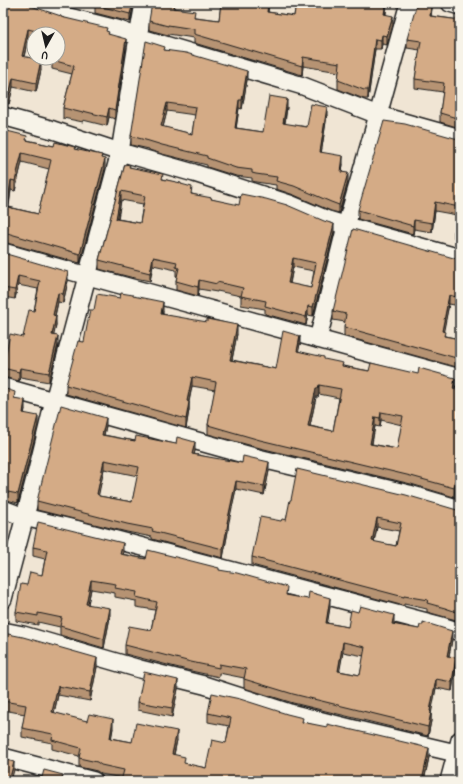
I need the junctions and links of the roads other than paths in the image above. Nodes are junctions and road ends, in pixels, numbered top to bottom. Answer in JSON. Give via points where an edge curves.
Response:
{"nodes":[{"id":1,"x":26,"y":3,"type":"edge"},
{"id":2,"x":144,"y":3,"type":"edge"},
{"id":3,"x":409,"y":3,"type":"edge"},
{"id":4,"x":450,"y":3,"type":"edge"},
{"id":5,"x":460,"y":6,"type":"edge"},
{"id":6,"x":138,"y":37,"type":"junction"},
{"id":7,"x":378,"y":115,"type":"junction"},
{"id":8,"x":3,"y":116,"type":"edge"},
{"id":9,"x":460,"y":138,"type":"edge"},
{"id":10,"x":120,"y":152,"type":"junction"},
{"id":11,"x":346,"y":226,"type":"junction"},
{"id":12,"x":3,"y":252,"type":"edge"},
{"id":13,"x":460,"y":258,"type":"edge"},
{"id":14,"x":88,"y":276,"type":"junction"},
{"id":15,"x":318,"y":339,"type":"junction"},
{"id":16,"x":460,"y":378,"type":"edge"},
{"id":17,"x":3,"y":387,"type":"edge"},
{"id":18,"x":54,"y":401,"type":"junction"},
{"id":19,"x":3,"y":509,"type":"edge"},
{"id":20,"x":460,"y":509,"type":"edge"},
{"id":21,"x":24,"y":517,"type":"junction"},
{"id":22,"x":3,"y":599,"type":"edge"},
{"id":23,"x":3,"y":631,"type":"edge"},
{"id":24,"x":460,"y":632,"type":"edge"},
{"id":25,"x":459,"y":749,"type":"edge"},
{"id":26,"x":3,"y":757,"type":"edge"},
{"id":27,"x":94,"y":781,"type":"edge"},
{"id":28,"x":449,"y":781,"type":"edge"}],
"edges":[{"from":1,"to":6,"type":"street"},
{"from":2,"to":6,"type":"street"},
{"from":3,"to":7,"type":"street"},
{"from":4,"to":5,"type":"street"},
{"from":6,"to":7,"type":"street","via":[[303,86]]},
{"from":6,"to":10,"type":"street"},
{"from":7,"to":9,"type":"street"},
{"from":7,"to":11,"type":"street"},
{"from":8,"to":10,"type":"street"},
{"from":10,"to":11,"type":"street","via":[[290,204]]},
{"from":10,"to":14,"type":"street"},
{"from":11,"to":13,"type":"street"},
{"from":11,"to":15,"type":"street"},
{"from":12,"to":14,"type":"street"},
{"from":14,"to":15,"type":"street"},
{"from":14,"to":18,"type":"street"},
{"from":15,"to":16,"type":"street"},
{"from":17,"to":18,"type":"street"},
{"from":18,"to":20,"type":"street","via":[[258,458]]},
{"from":18,"to":21,"type":"street"},
{"from":19,"to":21,"type":"street"},
{"from":21,"to":22,"type":"street"},
{"from":21,"to":24,"type":"street","via":[[370,606]]},
{"from":23,"to":25,"type":"street","via":[[204,685],[290,713],[362,731]]},
{"from":25,"to":28,"type":"street"},
{"from":26,"to":27,"type":"street"}]}
